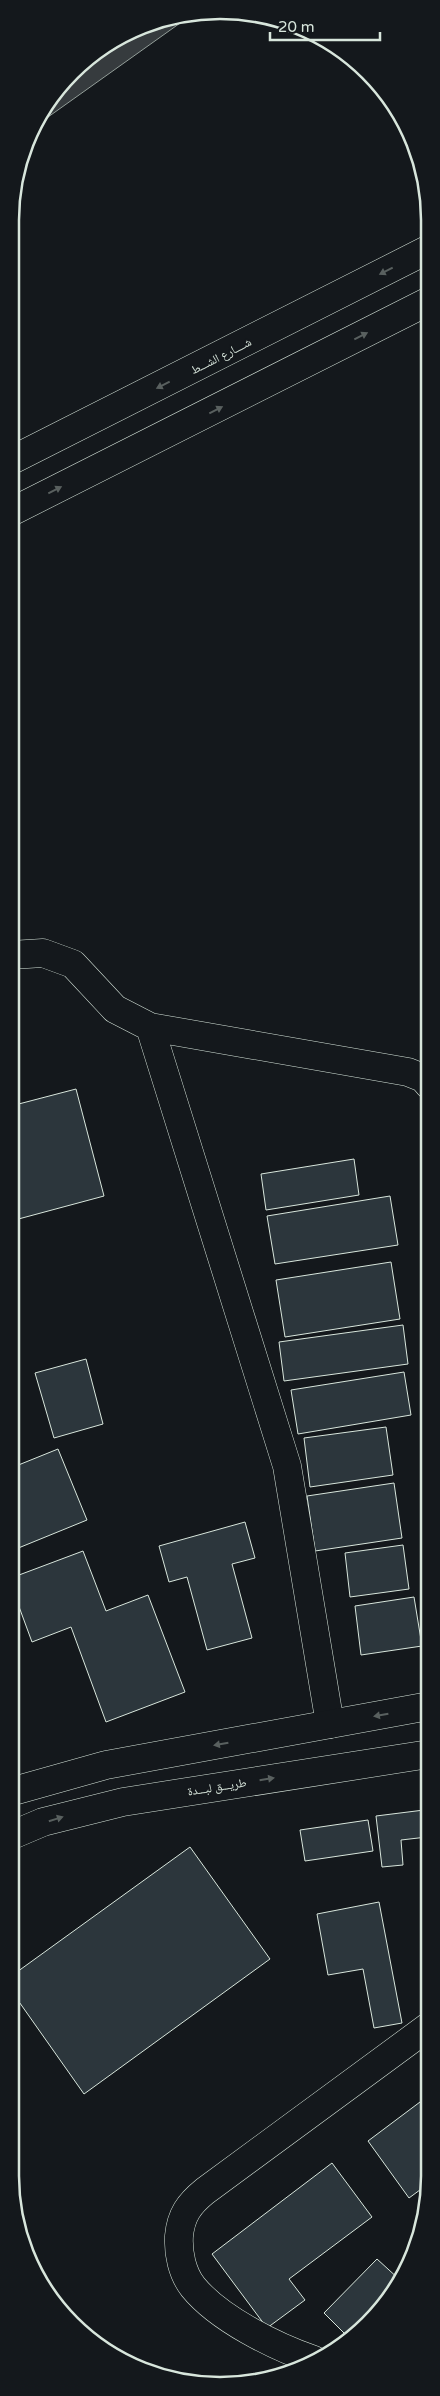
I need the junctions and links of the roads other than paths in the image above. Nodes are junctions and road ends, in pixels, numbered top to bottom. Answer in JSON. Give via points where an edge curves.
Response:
{"nodes":[{"id":1,"x":421,"y":254,"type":"edge"},
{"id":2,"x":421,"y":306,"type":"edge"},
{"id":3,"x":19,"y":456,"type":"edge"},
{"id":4,"x":19,"y":508,"type":"edge"},
{"id":5,"x":19,"y":954,"type":"edge"},
{"id":6,"x":150,"y":1027,"type":"junction"},
{"id":7,"x":421,"y":1077,"type":"edge"},
{"id":8,"x":421,"y":1707,"type":"edge"},
{"id":9,"x":330,"y":1724,"type":"junction"},
{"id":10,"x":421,"y":1755,"type":"edge"},
{"id":11,"x":19,"y":1789,"type":"edge"},
{"id":12,"x":19,"y":1832,"type":"edge"},
{"id":13,"x":421,"y":2032,"type":"edge"},
{"id":14,"x":306,"y":2357,"type":"edge"}],
"edges":[{"from":1,"to":3,"type":"street","name":"شــــارع الشـــط","one_way":true},
{"from":4,"to":2,"type":"street","one_way":true},
{"from":5,"to":6,"type":"street","via":[[43,952],[73,964],[115,1009]]},
{"from":6,"to":7,"type":"street","via":[[408,1072]]},
{"from":6,"to":9,"type":"street","via":[[287,1466]]},
{"from":8,"to":9,"type":"street","one_way":true},
{"from":9,"to":11,"type":"street","one_way":true,"via":[[106,1765]]},
{"from":12,"to":10,"type":"street","name":"طريـــق لبـــدة","one_way":true,"via":[[43,1822],[123,1802]]},
{"from":13,"to":14,"type":"street","via":[[195,2198],[185,2210],[180,2224],[180,2256],[192,2286],[260,2337]]}]}
